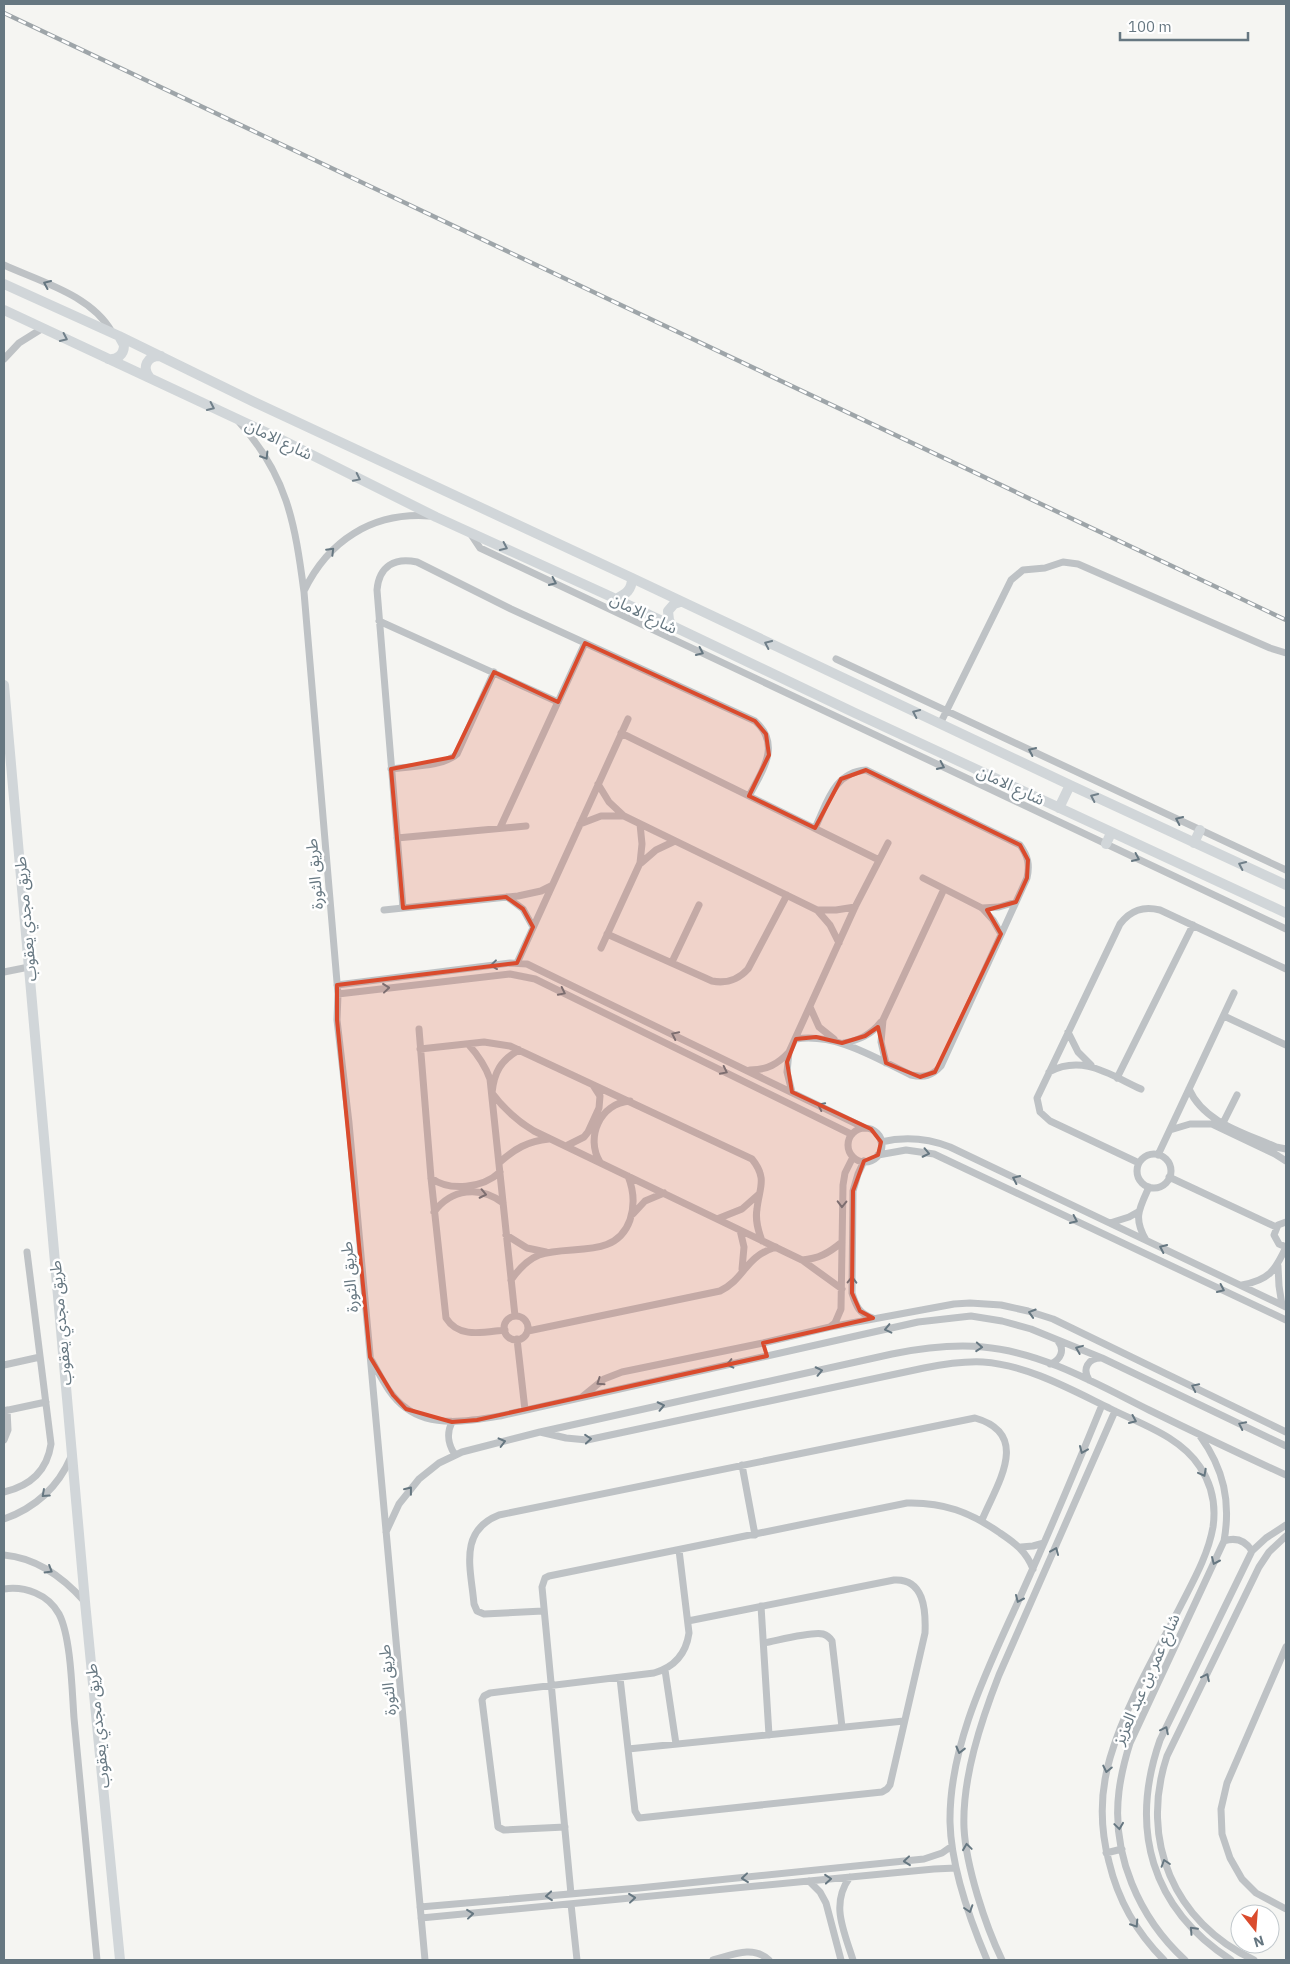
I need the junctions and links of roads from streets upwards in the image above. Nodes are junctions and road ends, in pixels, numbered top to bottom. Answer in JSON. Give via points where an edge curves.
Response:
{"nodes":[{"id":1,"x":4,"y":265,"type":"edge"},
{"id":2,"x":4,"y":284,"type":"edge"},
{"id":3,"x":4,"y":310,"type":"edge"},
{"id":4,"x":43,"y":328,"type":"junction"},
{"id":5,"x":116,"y":334,"type":"junction"},
{"id":6,"x":161,"y":356,"type":"junction"},
{"id":7,"x":4,"y":359,"type":"edge"},
{"id":8,"x":108,"y":359,"type":"junction"},
{"id":9,"x":150,"y":378,"type":"junction"},
{"id":10,"x":235,"y":418,"type":"junction"},
{"id":11,"x":436,"y":517,"type":"junction"},
{"id":12,"x":468,"y":530,"type":"junction"},
{"id":13,"x":632,"y":578,"type":"junction"},
{"id":14,"x":304,"y":592,"type":"junction"},
{"id":15,"x":616,"y":599,"type":"junction"},
{"id":16,"x":680,"y":602,"type":"junction"},
{"id":17,"x":379,"y":621,"type":"junction"},
{"id":18,"x":672,"y":626,"type":"junction"},
{"id":19,"x":585,"y":643,"type":"junction"},
{"id":20,"x":1286,"y":653,"type":"edge"},
{"id":21,"x":836,"y":659,"type":"dead end"},
{"id":22,"x":494,"y":672,"type":"junction"},
{"id":23,"x":4,"y":685,"type":"edge"},
{"id":24,"x":4,"y":701,"type":"edge"},
{"id":25,"x":558,"y":702,"type":"junction"},
{"id":26,"x":947,"y":711,"type":"junction"},
{"id":27,"x":855,"y":713,"type":"junction"},
{"id":28,"x":628,"y":719,"type":"dead end"},
{"id":29,"x":849,"y":722,"type":"junction"},
{"id":30,"x":940,"y":724,"type":"junction"},
{"id":31,"x":622,"y":732,"type":"junction"},
{"id":32,"x":391,"y":769,"type":"junction"},
{"id":33,"x":598,"y":784,"type":"junction"},
{"id":34,"x":1070,"y":785,"type":"junction"},
{"id":35,"x":749,"y":796,"type":"junction"},
{"id":36,"x":1059,"y":808,"type":"junction"},
{"id":37,"x":624,"y":816,"type":"junction"},
{"id":38,"x":580,"y":824,"type":"junction"},
{"id":39,"x":640,"y":824,"type":"junction"},
{"id":40,"x":526,"y":826,"type":"dead end"},
{"id":41,"x":500,"y":828,"type":"junction"},
{"id":42,"x":815,"y":828,"type":"junction"},
{"id":43,"x":1200,"y":830,"type":"junction"},
{"id":44,"x":1111,"y":833,"type":"junction"},
{"id":45,"x":397,"y":838,"type":"junction"},
{"id":46,"x":675,"y":841,"type":"junction"},
{"id":47,"x":888,"y":843,"type":"dead end"},
{"id":48,"x":1194,"y":843,"type":"junction"},
{"id":49,"x":1106,"y":844,"type":"junction"},
{"id":50,"x":879,"y":860,"type":"junction"},
{"id":51,"x":640,"y":863,"type":"junction"},
{"id":52,"x":1286,"y":870,"type":"edge"},
{"id":53,"x":923,"y":878,"type":"dead end"},
{"id":54,"x":1286,"y":885,"type":"edge"},
{"id":55,"x":552,"y":886,"type":"junction"},
{"id":56,"x":944,"y":889,"type":"junction"},
{"id":57,"x":787,"y":895,"type":"junction"},
{"id":58,"x":506,"y":897,"type":"junction"},
{"id":59,"x":1016,"y":902,"type":"junction"},
{"id":60,"x":699,"y":905,"type":"dead end"},
{"id":61,"x":855,"y":907,"type":"junction"},
{"id":62,"x":403,"y":908,"type":"junction"},
{"id":63,"x":982,"y":908,"type":"junction"},
{"id":64,"x":384,"y":910,"type":"dead end"},
{"id":65,"x":817,"y":910,"type":"junction"},
{"id":66,"x":1286,"y":914,"type":"edge"},
{"id":67,"x":1193,"y":925,"type":"junction"},
{"id":68,"x":533,"y":927,"type":"junction"},
{"id":69,"x":1286,"y":930,"type":"edge"},
{"id":70,"x":607,"y":934,"type":"junction"},
{"id":71,"x":1001,"y":934,"type":"junction"},
{"id":72,"x":839,"y":943,"type":"junction"},
{"id":73,"x":601,"y":948,"type":"dead end"},
{"id":74,"x":672,"y":962,"type":"junction"},
{"id":75,"x":517,"y":963,"type":"junction"},
{"id":76,"x":29,"y":967,"type":"junction"},
{"id":77,"x":1286,"y":969,"type":"edge"},
{"id":78,"x":4,"y":972,"type":"edge"},
{"id":79,"x":337,"y":985,"type":"junction"},
{"id":80,"x":1234,"y":993,"type":"dead end"},
{"id":81,"x":338,"y":994,"type":"junction"},
{"id":82,"x":810,"y":1007,"type":"junction"},
{"id":83,"x":1224,"y":1016,"type":"junction"},
{"id":84,"x":883,"y":1020,"type":"junction"},
{"id":85,"x":419,"y":1029,"type":"dead end"},
{"id":86,"x":1068,"y":1032,"type":"junction"},
{"id":87,"x":796,"y":1039,"type":"junction"},
{"id":88,"x":839,"y":1042,"type":"junction"},
{"id":89,"x":468,"y":1044,"type":"junction"},
{"id":90,"x":1286,"y":1045,"type":"edge"},
{"id":91,"x":420,"y":1049,"type":"junction"},
{"id":92,"x":519,"y":1050,"type":"junction"},
{"id":93,"x":789,"y":1052,"type":"junction"},
{"id":94,"x":886,"y":1063,"type":"junction"},
{"id":95,"x":1094,"y":1067,"type":"junction"},
{"id":96,"x":746,"y":1070,"type":"junction"},
{"id":97,"x":1049,"y":1072,"type":"junction"},
{"id":98,"x":1117,"y":1078,"type":"junction"},
{"id":99,"x":593,"y":1085,"type":"junction"},
{"id":100,"x":1141,"y":1089,"type":"dead end"},
{"id":101,"x":1189,"y":1089,"type":"junction"},
{"id":102,"x":792,"y":1092,"type":"junction"},
{"id":103,"x":492,"y":1093,"type":"junction"},
{"id":104,"x":1237,"y":1095,"type":"dead end"},
{"id":105,"x":630,"y":1101,"type":"junction"},
{"id":106,"x":1223,"y":1123,"type":"junction"},
{"id":107,"x":865,"y":1128,"type":"junction"},
{"id":108,"x":1170,"y":1130,"type":"junction"},
{"id":109,"x":851,"y":1134,"type":"junction"},
{"id":110,"x":552,"y":1139,"type":"junction"},
{"id":111,"x":881,"y":1142,"type":"junction"},
{"id":112,"x":566,"y":1146,"type":"junction"},
{"id":113,"x":1286,"y":1149,"type":"edge"},
{"id":114,"x":878,"y":1155,"type":"junction"},
{"id":115,"x":1158,"y":1155,"type":"junction"},
{"id":116,"x":853,"y":1157,"type":"junction"},
{"id":117,"x":864,"y":1161,"type":"junction"},
{"id":118,"x":1286,"y":1161,"type":"edge"},
{"id":119,"x":600,"y":1162,"type":"junction"},
{"id":120,"x":1139,"y":1163,"type":"junction"},
{"id":121,"x":499,"y":1164,"type":"junction"},
{"id":122,"x":500,"y":1172,"type":"junction"},
{"id":123,"x":628,"y":1176,"type":"junction"},
{"id":124,"x":1169,"y":1177,"type":"junction"},
{"id":125,"x":431,"y":1178,"type":"junction"},
{"id":126,"x":1149,"y":1187,"type":"junction"},
{"id":127,"x":761,"y":1192,"type":"junction"},
{"id":128,"x":664,"y":1193,"type":"junction"},
{"id":129,"x":503,"y":1203,"type":"junction"},
{"id":130,"x":434,"y":1212,"type":"junction"},
{"id":131,"x":1138,"y":1212,"type":"junction"},
{"id":132,"x":631,"y":1216,"type":"junction"},
{"id":133,"x":717,"y":1219,"type":"junction"},
{"id":134,"x":1286,"y":1222,"type":"edge"},
{"id":135,"x":1110,"y":1223,"type":"junction"},
{"id":136,"x":1276,"y":1227,"type":"junction"},
{"id":137,"x":740,"y":1230,"type":"junction"},
{"id":138,"x":506,"y":1235,"type":"junction"},
{"id":139,"x":762,"y":1240,"type":"junction"},
{"id":140,"x":1146,"y":1240,"type":"junction"},
{"id":141,"x":842,"y":1242,"type":"junction"},
{"id":142,"x":776,"y":1247,"type":"junction"},
{"id":143,"x":1286,"y":1247,"type":"edge"},
{"id":144,"x":27,"y":1252,"type":"dead end"},
{"id":145,"x":552,"y":1252,"type":"junction"},
{"id":146,"x":802,"y":1260,"type":"junction"},
{"id":147,"x":1278,"y":1266,"type":"junction"},
{"id":148,"x":741,"y":1274,"type":"junction"},
{"id":149,"x":511,"y":1280,"type":"junction"},
{"id":150,"x":1242,"y":1285,"type":"junction"},
{"id":151,"x":842,"y":1289,"type":"junction"},
{"id":152,"x":1284,"y":1306,"type":"edge"},
{"id":153,"x":916,"y":1310,"type":"junction"},
{"id":154,"x":514,"y":1316,"type":"junction"},
{"id":155,"x":873,"y":1318,"type":"junction"},
{"id":156,"x":1286,"y":1320,"type":"edge"},
{"id":157,"x":918,"y":1322,"type":"junction"},
{"id":158,"x":830,"y":1327,"type":"junction"},
{"id":159,"x":505,"y":1330,"type":"junction"},
{"id":160,"x":528,"y":1331,"type":"junction"},
{"id":161,"x":517,"y":1339,"type":"junction"},
{"id":162,"x":1057,"y":1340,"type":"junction"},
{"id":163,"x":763,"y":1343,"type":"junction"},
{"id":164,"x":767,"y":1356,"type":"junction"},
{"id":165,"x":40,"y":1357,"type":"junction"},
{"id":166,"x":370,"y":1357,"type":"junction"},
{"id":167,"x":1102,"y":1358,"type":"junction"},
{"id":168,"x":1050,"y":1364,"type":"junction"},
{"id":169,"x":4,"y":1365,"type":"edge"},
{"id":170,"x":1089,"y":1380,"type":"junction"},
{"id":171,"x":582,"y":1397,"type":"junction"},
{"id":172,"x":46,"y":1402,"type":"junction"},
{"id":173,"x":1102,"y":1405,"type":"junction"},
{"id":174,"x":525,"y":1410,"type":"junction"},
{"id":175,"x":5,"y":1411,"type":"edge"},
{"id":176,"x":1115,"y":1411,"type":"junction"},
{"id":177,"x":452,"y":1422,"type":"junction"},
{"id":178,"x":540,"y":1432,"type":"junction"},
{"id":179,"x":1286,"y":1432,"type":"edge"},
{"id":180,"x":1198,"y":1434,"type":"junction"},
{"id":181,"x":4,"y":1440,"type":"edge"},
{"id":182,"x":1286,"y":1446,"type":"edge"},
{"id":183,"x":72,"y":1455,"type":"junction"},
{"id":184,"x":455,"y":1455,"type":"junction"},
{"id":185,"x":742,"y":1465,"type":"junction"},
{"id":186,"x":1286,"y":1475,"type":"edge"},
{"id":187,"x":4,"y":1492,"type":"edge"},
{"id":188,"x":4,"y":1519,"type":"edge"},
{"id":189,"x":982,"y":1520,"type":"junction"},
{"id":190,"x":1286,"y":1525,"type":"edge"},
{"id":191,"x":386,"y":1532,"type":"junction"},
{"id":192,"x":755,"y":1535,"type":"junction"},
{"id":193,"x":1286,"y":1536,"type":"edge"},
{"id":194,"x":1224,"y":1541,"type":"junction"},
{"id":195,"x":1044,"y":1543,"type":"junction"},
{"id":196,"x":1021,"y":1547,"type":"junction"},
{"id":197,"x":679,"y":1550,"type":"junction"},
{"id":198,"x":1252,"y":1551,"type":"junction"},
{"id":199,"x":4,"y":1555,"type":"edge"},
{"id":200,"x":1033,"y":1569,"type":"junction"},
{"id":201,"x":1194,"y":1580,"type":"junction"},
{"id":202,"x":1204,"y":1584,"type":"junction"},
{"id":203,"x":1235,"y":1586,"type":"junction"},
{"id":204,"x":4,"y":1590,"type":"edge"},
{"id":205,"x":1248,"y":1592,"type":"junction"},
{"id":206,"x":85,"y":1602,"type":"junction"},
{"id":207,"x":761,"y":1606,"type":"junction"},
{"id":208,"x":543,"y":1611,"type":"junction"},
{"id":209,"x":688,"y":1620,"type":"junction"},
{"id":210,"x":1008,"y":1626,"type":"junction"},
{"id":211,"x":1020,"y":1631,"type":"junction"},
{"id":212,"x":764,"y":1643,"type":"junction"},
{"id":213,"x":1286,"y":1647,"type":"edge"},
{"id":214,"x":1153,"y":1658,"type":"junction"},
{"id":215,"x":1167,"y":1664,"type":"junction"},
{"id":216,"x":665,"y":1670,"type":"junction"},
{"id":217,"x":620,"y":1678,"type":"junction"},
{"id":218,"x":551,"y":1686,"type":"junction"},
{"id":219,"x":904,"y":1721,"type":"junction"},
{"id":220,"x":842,"y":1727,"type":"junction"},
{"id":221,"x":769,"y":1735,"type":"junction"},
{"id":222,"x":1116,"y":1738,"type":"junction"},
{"id":223,"x":1130,"y":1743,"type":"junction"},
{"id":224,"x":676,"y":1744,"type":"junction"},
{"id":225,"x":628,"y":1749,"type":"junction"},
{"id":226,"x":565,"y":1827,"type":"junction"},
{"id":227,"x":952,"y":1846,"type":"junction"},
{"id":228,"x":1122,"y":1849,"type":"junction"},
{"id":229,"x":1106,"y":1853,"type":"junction"},
{"id":230,"x":956,"y":1868,"type":"junction"},
{"id":231,"x":850,"y":1877,"type":"junction"},
{"id":232,"x":809,"y":1881,"type":"junction"},
{"id":233,"x":571,"y":1894,"type":"junction"},
{"id":234,"x":571,"y":1904,"type":"junction"},
{"id":235,"x":420,"y":1907,"type":"junction"},
{"id":236,"x":1286,"y":1909,"type":"edge"},
{"id":237,"x":421,"y":1918,"type":"junction"},
{"id":238,"x":97,"y":1960,"type":"edge"},
{"id":239,"x":120,"y":1960,"type":"edge"},
{"id":240,"x":425,"y":1960,"type":"edge"},
{"id":241,"x":577,"y":1960,"type":"edge"},
{"id":242,"x":713,"y":1960,"type":"edge"},
{"id":243,"x":769,"y":1960,"type":"edge"},
{"id":244,"x":842,"y":1960,"type":"edge"},
{"id":245,"x":853,"y":1960,"type":"edge"},
{"id":246,"x":987,"y":1960,"type":"edge"},
{"id":247,"x":1002,"y":1960,"type":"edge"},
{"id":248,"x":1164,"y":1960,"type":"edge"},
{"id":249,"x":1184,"y":1960,"type":"edge"},
{"id":250,"x":1231,"y":1960,"type":"edge"},
{"id":251,"x":1254,"y":1960,"type":"edge"}],
"edges":[{"from":5,"to":1,"type":"street","one_way":true,"via":[[104,318],[84,302]]},
{"from":2,"to":5,"type":"street","name":"شارع الامان"},
{"from":3,"to":4,"type":"street","name":"شارع الامان"},
{"from":4,"to":7,"type":"street"},
{"from":4,"to":8,"type":"street","name":"شارع الامان","one_way":true},
{"from":5,"to":6,"type":"street","name":"شارع الامان"},
{"from":5,"to":8,"type":"street","via":[[124,345],[123,352],[115,359]]},
{"from":6,"to":9,"type":"street","via":[[146,363],[146,373]]},
{"from":6,"to":13,"type":"street","name":"شارع الامان"},
{"from":8,"to":9,"type":"street","name":"شارع الامان"},
{"from":9,"to":10,"type":"street","name":"شارع الامان","one_way":true},
{"from":10,"to":11,"type":"street","name":"شارع الامان","one_way":true},
{"from":10,"to":14,"type":"street","name":"طريق الثورة","one_way":true,"via":[[270,464],[286,498],[296,534]]},
{"from":11,"to":12,"type":"street","name":"شارع الامان"},
{"from":14,"to":11,"type":"street","one_way":true,"via":[[328,554],[368,525],[393,518]]},
{"from":12,"to":15,"type":"street","name":"شارع الامان","one_way":true},
{"from":12,"to":29,"type":"street","one_way":true,"via":[[480,548]]},
{"from":13,"to":15,"type":"street","via":[[630,590]]},
{"from":13,"to":16,"type":"street","name":"شارع الامان"},
{"from":14,"to":79,"type":"street","name":"طريق الثورة"},
{"from":15,"to":18,"type":"street","name":"شارع الامان"},
{"from":16,"to":18,"type":"street","via":[[668,611]]},
{"from":30,"to":16,"type":"street","name":"شارع الامان","one_way":true},
{"from":17,"to":19,"type":"street","via":[[377,590],[380,575],[392,563],[408,560]]},
{"from":17,"to":22,"type":"street"},
{"from":17,"to":32,"type":"street"},
{"from":18,"to":27,"type":"street","name":"شارع الامان"},
{"from":19,"to":25,"type":"street"},
{"from":19,"to":35,"type":"street","via":[[747,717],[762,727],[769,755]]},
{"from":20,"to":26,"type":"street","via":[[1078,564],[1063,562],[1046,568],[1023,570],[1011,580]]},
{"from":21,"to":26,"type":"street"},
{"from":22,"to":25,"type":"street"},
{"from":22,"to":32,"type":"street","via":[[457,754],[444,762]]},
{"from":23,"to":24,"type":"street","name":"طريق مجدي يعقوب"},
{"from":24,"to":76,"type":"street","name":"طريق مجدي يعقوب"},
{"from":25,"to":41,"type":"street"},
{"from":26,"to":30,"type":"street"},
{"from":43,"to":26,"type":"street","one_way":true},
{"from":27,"to":29,"type":"street"},
{"from":27,"to":36,"type":"street","name":"شارع الامان"},
{"from":28,"to":31,"type":"street"},
{"from":29,"to":49,"type":"street","one_way":true},
{"from":30,"to":34,"type":"street","name":"شارع الامان"},
{"from":31,"to":33,"type":"street"},
{"from":31,"to":35,"type":"street"},
{"from":32,"to":45,"type":"street"},
{"from":33,"to":37,"type":"street","via":[[609,802]]},
{"from":33,"to":38,"type":"street"},
{"from":34,"to":36,"type":"street"},
{"from":48,"to":34,"type":"street","name":"شارع الامان","one_way":true},
{"from":35,"to":42,"type":"street"},
{"from":36,"to":44,"type":"street","name":"شارع الامان"},
{"from":37,"to":38,"type":"street","via":[[601,816]]},
{"from":37,"to":39,"type":"street"},
{"from":38,"to":55,"type":"street"},
{"from":39,"to":46,"type":"street"},
{"from":39,"to":51,"type":"street"},
{"from":40,"to":41,"type":"street"},
{"from":41,"to":45,"type":"street"},
{"from":42,"to":50,"type":"street"},
{"from":42,"to":59,"type":"street","via":[[841,779],[850,773],[866,770],[1020,844],[1029,869]]},
{"from":43,"to":48,"type":"street"},
{"from":43,"to":52,"type":"street"},
{"from":44,"to":49,"type":"street"},
{"from":44,"to":66,"type":"street","name":"شارع الامان"},
{"from":45,"to":62,"type":"street"},
{"from":46,"to":51,"type":"street"},
{"from":46,"to":57,"type":"street"},
{"from":47,"to":50,"type":"street"},
{"from":54,"to":48,"type":"street","name":"شارع الامان","one_way":true},
{"from":49,"to":69,"type":"street","one_way":true},
{"from":50,"to":61,"type":"street"},
{"from":51,"to":70,"type":"street"},
{"from":53,"to":56,"type":"street"},
{"from":55,"to":58,"type":"street","via":[[530,894]]},
{"from":55,"to":68,"type":"street"},
{"from":56,"to":63,"type":"street"},
{"from":56,"to":84,"type":"street"},
{"from":57,"to":65,"type":"street"},
{"from":57,"to":74,"type":"street","via":[[748,969],[736,979],[712,981]]},
{"from":58,"to":62,"type":"street"},
{"from":58,"to":68,"type":"street","via":[[524,909]]},
{"from":59,"to":63,"type":"street"},
{"from":59,"to":71,"type":"street"},
{"from":60,"to":74,"type":"street"},
{"from":61,"to":65,"type":"street"},
{"from":61,"to":72,"type":"street"},
{"from":62,"to":64,"type":"street"},
{"from":63,"to":71,"type":"street"},
{"from":65,"to":72,"type":"street"},
{"from":67,"to":77,"type":"street"},
{"from":67,"to":86,"type":"street","via":[[1151,908],[1126,917]]},
{"from":67,"to":98,"type":"street"},
{"from":68,"to":75,"type":"street"},
{"from":70,"to":73,"type":"street"},
{"from":70,"to":74,"type":"street"},
{"from":71,"to":94,"type":"street","via":[[941,1066],[928,1076],[920,1077]]},
{"from":72,"to":82,"type":"street"},
{"from":75,"to":79,"type":"street","one_way":true},
{"from":96,"to":75,"type":"street","one_way":true,"via":[[537,968]]},
{"from":76,"to":78,"type":"street"},
{"from":76,"to":183,"type":"street","name":"طريق مجدي يعقوب"},
{"from":79,"to":81,"type":"street","name":"طريق الثورة"},
{"from":80,"to":83,"type":"street"},
{"from":81,"to":109,"type":"street","one_way":true,"via":[[510,974],[527,976]]},
{"from":81,"to":166,"type":"street","name":"طريق الثورة","via":[[337,1020]]},
{"from":82,"to":87,"type":"street"},
{"from":82,"to":88,"type":"street","via":[[819,1027]]},
{"from":83,"to":90,"type":"street"},
{"from":83,"to":101,"type":"street"},
{"from":84,"to":88,"type":"street","via":[[866,1036]]},
{"from":84,"to":94,"type":"street","via":[[880,1042]]},
{"from":85,"to":91,"type":"street"},
{"from":86,"to":95,"type":"street","via":[[1078,1052]]},
{"from":86,"to":97,"type":"street"},
{"from":87,"to":88,"type":"street"},
{"from":87,"to":93,"type":"street"},
{"from":88,"to":94,"type":"street"},
{"from":89,"to":91,"type":"street"},
{"from":89,"to":92,"type":"street","via":[[499,1043]]},
{"from":89,"to":103,"type":"street","via":[[485,1066]]},
{"from":91,"to":125,"type":"street"},
{"from":92,"to":99,"type":"street"},
{"from":92,"to":103,"type":"street","via":[[498,1067]]},
{"from":93,"to":96,"type":"street","via":[[770,1067]]},
{"from":93,"to":102,"type":"street","via":[[787,1072]]},
{"from":95,"to":97,"type":"street","via":[[1071,1064]]},
{"from":95,"to":98,"type":"street"},
{"from":96,"to":102,"type":"street"},
{"from":97,"to":120,"type":"street","via":[[1037,1098],[1044,1117]]},
{"from":98,"to":100,"type":"street"},
{"from":99,"to":105,"type":"street"},
{"from":99,"to":112,"type":"street","via":[[600,1096],[599,1108],[584,1137]]},
{"from":101,"to":106,"type":"street","via":[[1206,1114]]},
{"from":101,"to":108,"type":"street"},
{"from":107,"to":102,"type":"street","one_way":true},
{"from":103,"to":110,"type":"street","via":[[518,1121]]},
{"from":103,"to":121,"type":"street"},
{"from":104,"to":106,"type":"street"},
{"from":105,"to":119,"type":"street","via":[[610,1107],[594,1134],[594,1149]]},
{"from":105,"to":127,"type":"street","via":[[752,1159],[762,1178]]},
{"from":106,"to":113,"type":"street"},
{"from":107,"to":109,"type":"street"},
{"from":107,"to":111,"type":"street","via":[[876,1132]]},
{"from":108,"to":115,"type":"street"},
{"from":108,"to":118,"type":"street","via":[[1190,1124],[1212,1124]]},
{"from":109,"to":116,"type":"street","via":[[848,1146]]},
{"from":110,"to":112,"type":"street"},
{"from":110,"to":121,"type":"street","via":[[522,1145]]},
{"from":111,"to":114,"type":"street"},
{"from":135,"to":111,"type":"street","one_way":true,"via":[[937,1142],[898,1138]]},
{"from":112,"to":119,"type":"street"},
{"from":114,"to":117,"type":"street"},
{"from":114,"to":156,"type":"street","one_way":true,"via":[[906,1150],[934,1154]]},
{"from":115,"to":120,"type":"street","via":[[1147,1155]]},
{"from":115,"to":124,"type":"street","via":[[1170,1165]]},
{"from":116,"to":117,"type":"street"},
{"from":116,"to":141,"type":"street","one_way":true,"via":[[843,1185]]},
{"from":155,"to":117,"type":"street","one_way":true,"via":[[860,1311],[852,1293],[853,1190]]},
{"from":119,"to":123,"type":"street"},
{"from":120,"to":126,"type":"street","via":[[1139,1180]]},
{"from":121,"to":122,"type":"street"},
{"from":122,"to":125,"type":"street","via":[[484,1182],[454,1187],[442,1185]]},
{"from":122,"to":129,"type":"street"},
{"from":123,"to":128,"type":"street"},
{"from":123,"to":132,"type":"street","via":[[634,1196]]},
{"from":124,"to":126,"type":"street","via":[[1161,1186]]},
{"from":124,"to":136,"type":"street"},
{"from":125,"to":130,"type":"street"},
{"from":126,"to":131,"type":"street"},
{"from":127,"to":133,"type":"street","via":[[742,1209]]},
{"from":127,"to":139,"type":"street","via":[[756,1216]]},
{"from":128,"to":132,"type":"street","via":[[645,1201]]},
{"from":128,"to":133,"type":"street"},
{"from":130,"to":129,"type":"street","one_way":true,"via":[[443,1201],[456,1194],[479,1191]]},
{"from":129,"to":138,"type":"street"},
{"from":130,"to":159,"type":"street","via":[[446,1318],[454,1328],[465,1332]]},
{"from":131,"to":135,"type":"street"},
{"from":131,"to":140,"type":"street","via":[[1138,1222]]},
{"from":132,"to":145,"type":"street","via":[[621,1235],[603,1246]]},
{"from":133,"to":137,"type":"street"},
{"from":134,"to":136,"type":"street"},
{"from":135,"to":140,"type":"street"},
{"from":136,"to":143,"type":"street","via":[[1276,1242]]},
{"from":137,"to":139,"type":"street"},
{"from":137,"to":148,"type":"street","via":[[744,1247]]},
{"from":138,"to":145,"type":"street","via":[[527,1248]]},
{"from":138,"to":149,"type":"street"},
{"from":139,"to":142,"type":"street"},
{"from":150,"to":140,"type":"street","one_way":true},
{"from":141,"to":146,"type":"street","via":[[823,1255]]},
{"from":141,"to":151,"type":"street"},
{"from":142,"to":146,"type":"street"},
{"from":142,"to":148,"type":"street","via":[[752,1260]]},
{"from":143,"to":147,"type":"street"},
{"from":144,"to":165,"type":"street"},
{"from":145,"to":149,"type":"street","via":[[528,1261]]},
{"from":146,"to":151,"type":"street"},
{"from":147,"to":150,"type":"street","via":[[1262,1279]]},
{"from":147,"to":152,"type":"street","via":[[1278,1286]]},
{"from":148,"to":160,"type":"street","via":[[720,1291]]},
{"from":149,"to":154,"type":"street"},
{"from":150,"to":152,"type":"street"},
{"from":151,"to":158,"type":"street","via":[[841,1309]]},
{"from":153,"to":155,"type":"street"},
{"from":153,"to":157,"type":"street"},
{"from":179,"to":153,"type":"street","one_way":true,"via":[[1053,1319],[1001,1305],[970,1303]]},
{"from":154,"to":159,"type":"street","via":[[508,1320]]},
{"from":154,"to":160,"type":"street","via":[[526,1321]]},
{"from":155,"to":158,"type":"street"},
{"from":157,"to":162,"type":"street","via":[[971,1316],[1030,1328]]},
{"from":157,"to":164,"type":"street","one_way":true},
{"from":158,"to":163,"type":"street"},
{"from":159,"to":161,"type":"street","via":[[509,1337]]},
{"from":160,"to":161,"type":"street"},
{"from":161,"to":174,"type":"street"},
{"from":167,"to":162,"type":"street","one_way":true},
{"from":162,"to":168,"type":"street","via":[[1061,1354]]},
{"from":163,"to":164,"type":"street"},
{"from":163,"to":171,"type":"street","one_way":true,"via":[[622,1372],[604,1379]]},
{"from":164,"to":171,"type":"street","one_way":true},
{"from":165,"to":169,"type":"street"},
{"from":165,"to":172,"type":"street"},
{"from":166,"to":177,"type":"street","via":[[393,1395],[406,1409],[428,1418]]},
{"from":166,"to":191,"type":"street","name":"طريق الثورة"},
{"from":167,"to":170,"type":"street","via":[[1087,1364],[1085,1370]]},
{"from":182,"to":167,"type":"street","one_way":true},
{"from":168,"to":170,"type":"street"},
{"from":178,"to":168,"type":"street","one_way":true,"via":[[922,1348],[984,1347],[1014,1352]]},
{"from":170,"to":180,"type":"street"},
{"from":171,"to":174,"type":"street"},
{"from":172,"to":175,"type":"street"},
{"from":172,"to":187,"type":"street","via":[[51,1436],[47,1460],[33,1479]]},
{"from":173,"to":176,"type":"street"},
{"from":178,"to":173,"type":"street","one_way":true,"via":[[577,1440],[598,1438],[924,1368],[968,1362],[1017,1368]]},
{"from":173,"to":195,"type":"street","one_way":true},
{"from":174,"to":177,"type":"street"},
{"from":175,"to":181,"type":"street","via":[[8,1430]]},
{"from":176,"to":201,"type":"street","one_way":true,"via":[[1181,1446],[1206,1477],[1213,1502],[1212,1529]]},
{"from":211,"to":176,"type":"street","one_way":true},
{"from":177,"to":184,"type":"street","via":[[448,1441]]},
{"from":184,"to":178,"type":"street","one_way":true},
{"from":180,"to":186,"type":"street"},
{"from":180,"to":194,"type":"street","name":"شارع عمر بن عبد العزيز","via":[[1219,1466],[1225,1484],[1227,1523]]},
{"from":183,"to":188,"type":"street","one_way":true,"via":[[65,1472],[43,1497]]},
{"from":183,"to":206,"type":"street","name":"طريق مجدي يعقوب"},
{"from":191,"to":184,"type":"street","one_way":true,"via":[[399,1504],[419,1479]]},
{"from":185,"to":189,"type":"street","via":[[975,1418],[999,1430],[1008,1451],[1006,1464]]},
{"from":185,"to":192,"type":"street"},
{"from":185,"to":208,"type":"street","via":[[499,1515],[484,1522],[474,1535],[470,1551],[477,1611],[484,1614]]},
{"from":189,"to":192,"type":"street","via":[[944,1505],[907,1504]]},
{"from":189,"to":196,"type":"street"},
{"from":190,"to":198,"type":"street"},
{"from":191,"to":235,"type":"street","name":"طريق الثورة"},
{"from":192,"to":197,"type":"street"},
{"from":193,"to":205,"type":"street","via":[[1269,1552]]},
{"from":194,"to":198,"type":"street","via":[[1243,1541]]},
{"from":194,"to":202,"type":"street","name":"شارع عمر بن عبد العزيز","one_way":true},
{"from":195,"to":196,"type":"street"},
{"from":195,"to":200,"type":"street"},
{"from":196,"to":200,"type":"street"},
{"from":197,"to":208,"type":"street","via":[[548,1576],[542,1587]]},
{"from":197,"to":209,"type":"street"},
{"from":198,"to":203,"type":"street"},
{"from":199,"to":206,"type":"street","one_way":true,"via":[[46,1568],[73,1588]]},
{"from":200,"to":210,"type":"street","one_way":true},
{"from":201,"to":202,"type":"street"},
{"from":201,"to":214,"type":"street"},
{"from":202,"to":215,"type":"street","name":"شارع عمر بن عبد العزيز"},
{"from":203,"to":205,"type":"street"},
{"from":250,"to":203,"type":"street","one_way":true,"via":[[1213,1949],[1177,1912],[1154,1866],[1145,1815],[1152,1764],[1160,1740]]},
{"from":204,"to":238,"type":"street","via":[[26,1589],[38,1594],[54,1607],[64,1624]]},
{"from":251,"to":205,"type":"street","one_way":true,"via":[[1212,1934],[1182,1898],[1169,1876],[1162,1855],[1157,1816],[1159,1788],[1167,1756]]},
{"from":206,"to":239,"type":"street","name":"طريق مجدي يعقوب"},
{"from":207,"to":209,"type":"street"},
{"from":207,"to":212,"type":"street"},
{"from":207,"to":219,"type":"street","via":[[894,1580],[915,1586],[925,1607],[925,1633]]},
{"from":208,"to":218,"type":"street"},
{"from":209,"to":216,"type":"street","via":[[688,1644],[683,1655]]},
{"from":210,"to":211,"type":"street"},
{"from":210,"to":227,"type":"street","one_way":true,"via":[[982,1682],[956,1766],[950,1820]]},
{"from":247,"to":211,"type":"street","one_way":true,"via":[[967,1850],[965,1803],[984,1716]]},
{"from":212,"to":220,"type":"street","via":[[817,1633],[830,1637]]},
{"from":212,"to":221,"type":"street"},
{"from":213,"to":236,"type":"street","via":[[1227,1783],[1221,1809],[1222,1834],[1242,1879],[1256,1893]]},
{"from":214,"to":215,"type":"street"},
{"from":214,"to":222,"type":"street"},
{"from":215,"to":223,"type":"street","name":"شارع عمر بن عبد العزيز"},
{"from":216,"to":217,"type":"street"},
{"from":216,"to":224,"type":"street"},
{"from":217,"to":218,"type":"street"},
{"from":217,"to":225,"type":"street"},
{"from":218,"to":226,"type":"street"},
{"from":218,"to":226,"type":"street","via":[[490,1693],[482,1700],[498,1827],[504,1830]]},
{"from":219,"to":220,"type":"street"},
{"from":219,"to":225,"type":"street","via":[[890,1785],[884,1791],[642,1818],[635,1814]]},
{"from":220,"to":221,"type":"street"},
{"from":221,"to":224,"type":"street"},
{"from":222,"to":223,"type":"street"},
{"from":222,"to":229,"type":"street","one_way":true,"via":[[1103,1796]]},
{"from":223,"to":228,"type":"street","name":"شارع عمر بن عبد العزيز","one_way":true,"via":[[1119,1792]]},
{"from":224,"to":225,"type":"street"},
{"from":226,"to":233,"type":"street"},
{"from":227,"to":230,"type":"street"},
{"from":227,"to":233,"type":"street","one_way":true,"via":[[924,1859]]},
{"from":228,"to":229,"type":"street"},
{"from":228,"to":249,"type":"street","name":"شارع عمر بن عبد العزيز","via":[[1129,1876],[1146,1914],[1160,1935]]},
{"from":229,"to":248,"type":"street","one_way":true,"via":[[1116,1888],[1129,1915]]},
{"from":230,"to":231,"type":"street"},
{"from":230,"to":246,"type":"street","one_way":true},
{"from":232,"to":231,"type":"street","one_way":true},
{"from":231,"to":245,"type":"street","via":[[843,1886],[840,1914]]},
{"from":234,"to":232,"type":"street","one_way":true},
{"from":232,"to":244,"type":"street","via":[[826,1903]]},
{"from":233,"to":235,"type":"street","one_way":true},
{"from":237,"to":234,"type":"street","one_way":true},
{"from":234,"to":241,"type":"street"},
{"from":235,"to":237,"type":"street","name":"طريق الثورة"},
{"from":237,"to":240,"type":"street","name":"طريق الثورة"},
{"from":242,"to":243,"type":"street","via":[[747,1952]]}]}
